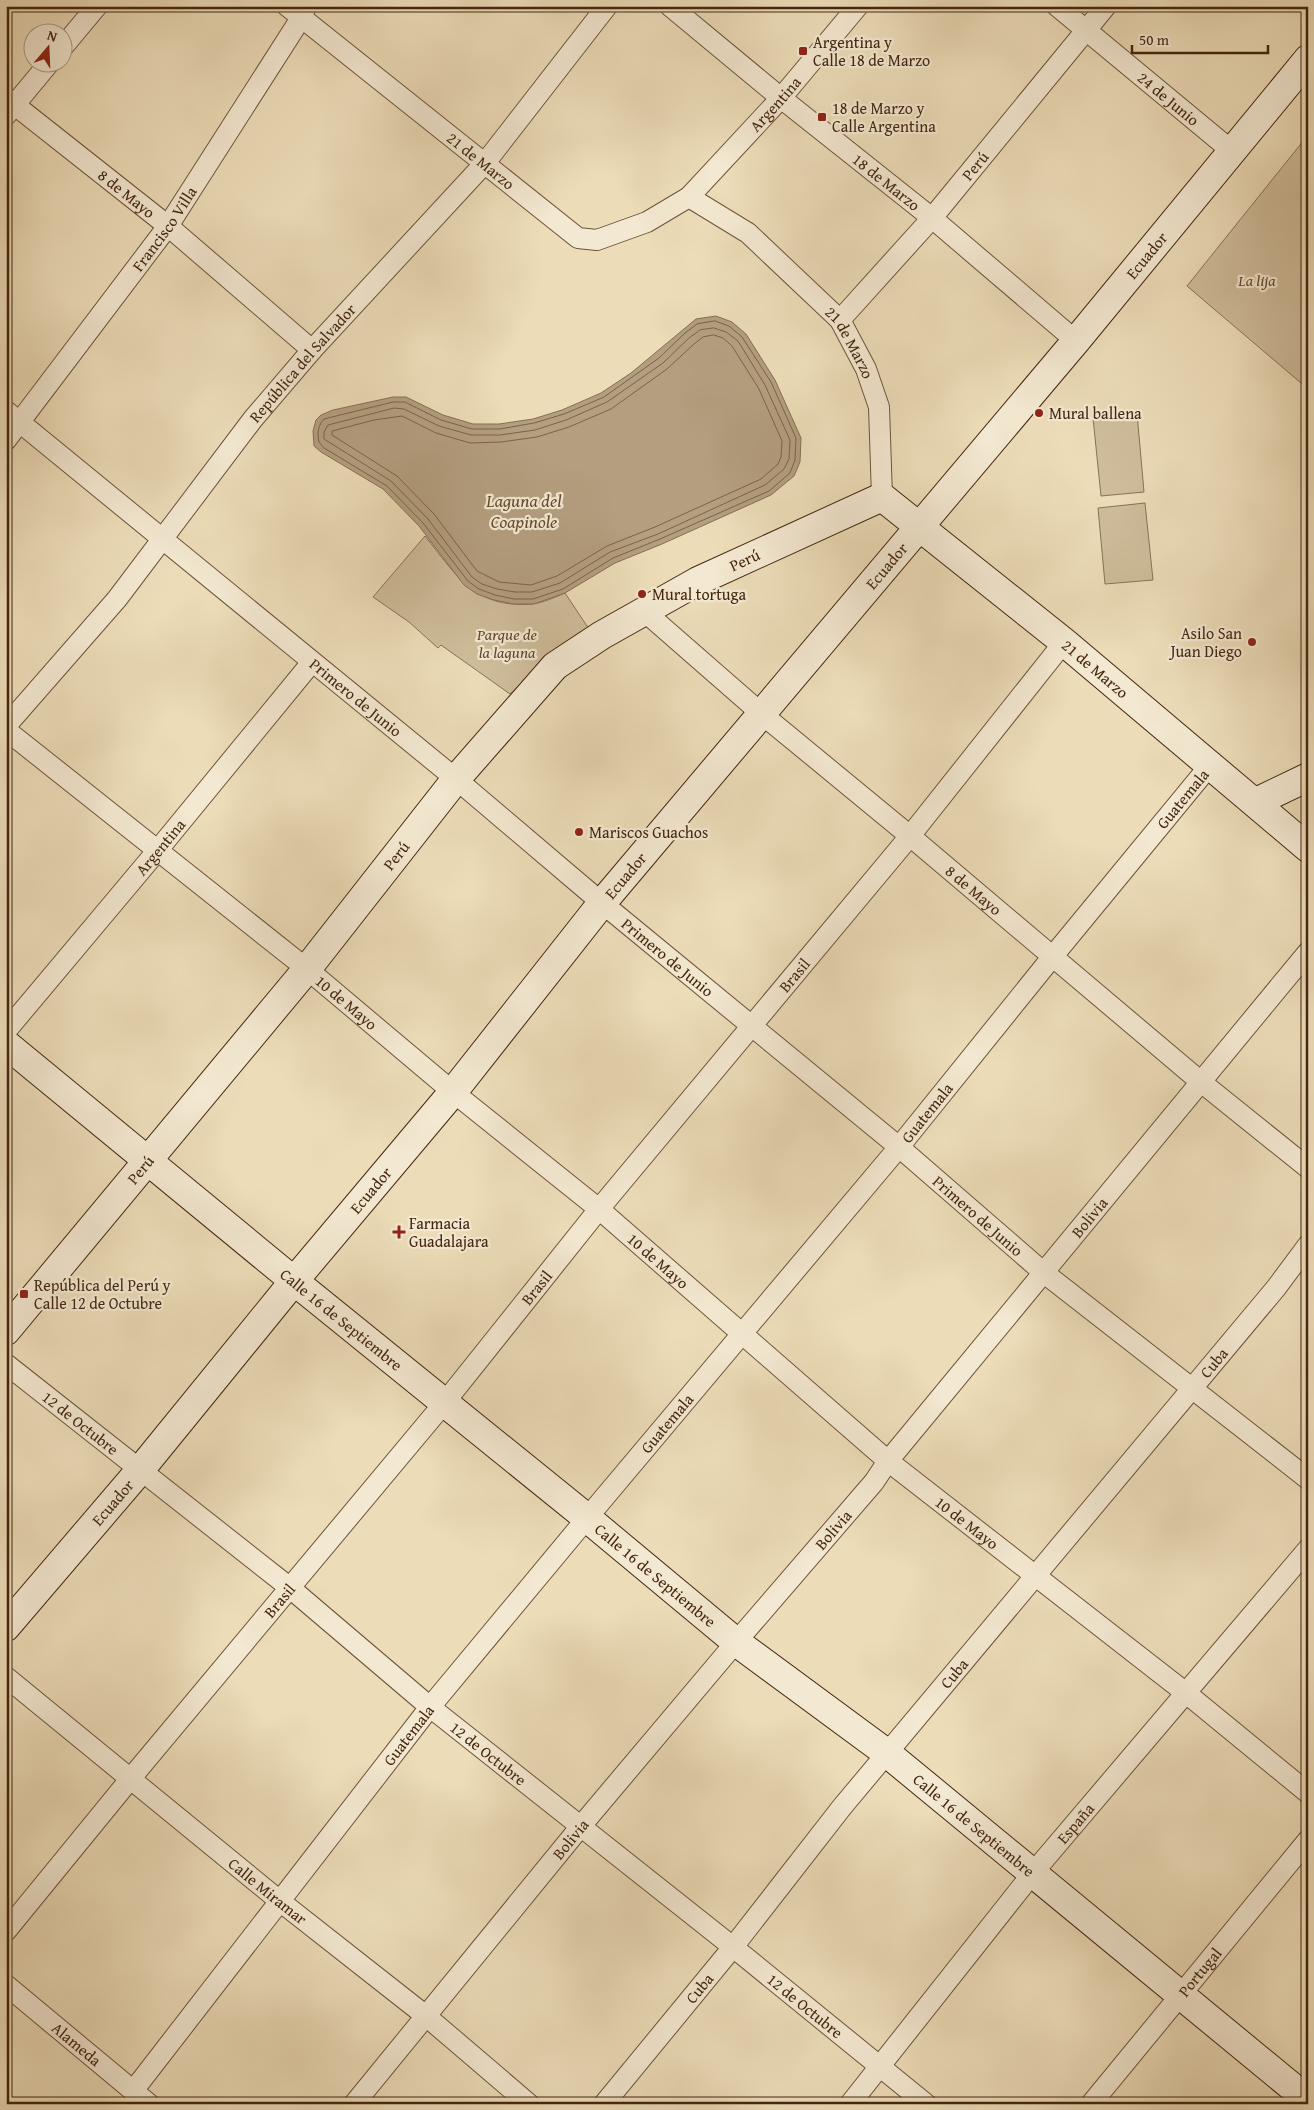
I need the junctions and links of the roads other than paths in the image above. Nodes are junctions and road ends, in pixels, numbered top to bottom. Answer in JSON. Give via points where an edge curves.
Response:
{"nodes":[{"id":1,"x":97,"y":6,"type":"edge"},
{"id":2,"x":607,"y":6,"type":"edge"},
{"id":3,"x":670,"y":6,"type":"edge"},
{"id":4,"x":858,"y":6,"type":"edge"},
{"id":5,"x":1057,"y":6,"type":"edge"},
{"id":6,"x":1106,"y":6,"type":"edge"},
{"id":7,"x":298,"y":10,"type":"edge"},
{"id":8,"x":1087,"y":31,"type":"junction"},
{"id":9,"x":72,"y":36,"type":"edge"},
{"id":10,"x":1308,"y":59,"type":"edge"},
{"id":11,"x":41,"y":72,"type":"edge"},
{"id":12,"x":781,"y":98,"type":"junction"},
{"id":13,"x":9,"y":106,"type":"edge"},
{"id":14,"x":1233,"y":152,"type":"junction"},
{"id":15,"x":485,"y":163,"type":"junction"},
{"id":16,"x":688,"y":197,"type":"junction"},
{"id":17,"x":932,"y":218,"type":"junction"},
{"id":18,"x":168,"y":226,"type":"junction"},
{"id":19,"x":840,"y":320,"type":"junction"},
{"id":20,"x":1076,"y":341,"type":"junction"},
{"id":21,"x":312,"y":350,"type":"junction"},
{"id":22,"x":12,"y":417,"type":"edge"},
{"id":23,"x":6,"y":440,"type":"edge"},
{"id":24,"x":882,"y":498,"type":"junction"},
{"id":25,"x":920,"y":528,"type":"junction"},
{"id":26,"x":163,"y":538,"type":"junction"},
{"id":27,"x":644,"y":611,"type":"junction"},
{"id":28,"x":1064,"y":642,"type":"junction"},
{"id":29,"x":312,"y":662,"type":"junction"},
{"id":30,"x":763,"y":715,"type":"junction"},
{"id":31,"x":6,"y":726,"type":"edge"},
{"id":32,"x":6,"y":730,"type":"edge"},
{"id":33,"x":1211,"y":764,"type":"junction"},
{"id":34,"x":1308,"y":777,"type":"edge"},
{"id":35,"x":456,"y":779,"type":"junction"},
{"id":36,"x":1256,"y":802,"type":"junction"},
{"id":37,"x":910,"y":836,"type":"junction"},
{"id":38,"x":1308,"y":848,"type":"edge"},
{"id":39,"x":157,"y":851,"type":"junction"},
{"id":40,"x":602,"y":903,"type":"junction"},
{"id":41,"x":1308,"y":952,"type":"edge"},
{"id":42,"x":1053,"y":956,"type":"junction"},
{"id":43,"x":307,"y":969,"type":"junction"},
{"id":44,"x":751,"y":1027,"type":"junction"},
{"id":45,"x":6,"y":1031,"type":"edge"},
{"id":46,"x":6,"y":1044,"type":"edge"},
{"id":47,"x":1201,"y":1082,"type":"junction"},
{"id":48,"x":453,"y":1092,"type":"junction"},
{"id":49,"x":899,"y":1148,"type":"junction"},
{"id":50,"x":148,"y":1160,"type":"junction"},
{"id":51,"x":1308,"y":1168,"type":"edge"},
{"id":52,"x":599,"y":1209,"type":"junction"},
{"id":53,"x":1308,"y":1245,"type":"edge"},
{"id":54,"x":1043,"y":1272,"type":"junction"},
{"id":55,"x":294,"y":1281,"type":"junction"},
{"id":56,"x":6,"y":1331,"type":"edge"},
{"id":57,"x":743,"y":1334,"type":"junction"},
{"id":58,"x":6,"y":1364,"type":"edge"},
{"id":59,"x":1193,"y":1388,"type":"junction"},
{"id":60,"x":445,"y":1402,"type":"junction"},
{"id":61,"x":888,"y":1461,"type":"junction"},
{"id":62,"x":141,"y":1469,"type":"junction"},
{"id":63,"x":1308,"y":1479,"type":"edge"},
{"id":64,"x":587,"y":1518,"type":"junction"},
{"id":65,"x":1308,"y":1549,"type":"edge"},
{"id":66,"x":1034,"y":1575,"type":"junction"},
{"id":67,"x":289,"y":1588,"type":"junction"},
{"id":68,"x":6,"y":1627,"type":"edge"},
{"id":69,"x":736,"y":1642,"type":"junction"},
{"id":70,"x":6,"y":1677,"type":"edge"},
{"id":71,"x":1186,"y":1693,"type":"junction"},
{"id":72,"x":430,"y":1707,"type":"junction"},
{"id":73,"x":888,"y":1754,"type":"junction"},
{"id":74,"x":131,"y":1778,"type":"junction"},
{"id":75,"x":1308,"y":1793,"type":"edge"},
{"id":76,"x":581,"y":1826,"type":"junction"},
{"id":77,"x":1308,"y":1840,"type":"edge"},
{"id":78,"x":1032,"y":1874,"type":"junction"},
{"id":79,"x":281,"y":1902,"type":"junction"},
{"id":80,"x":6,"y":1931,"type":"edge"},
{"id":81,"x":733,"y":1946,"type":"junction"},
{"id":82,"x":6,"y":1985,"type":"edge"},
{"id":83,"x":1180,"y":1997,"type":"junction"},
{"id":84,"x":426,"y":2016,"type":"junction"},
{"id":85,"x":881,"y":2066,"type":"junction"},
{"id":86,"x":141,"y":2098,"type":"edge"},
{"id":87,"x":1308,"y":2100,"type":"edge"},
{"id":88,"x":354,"y":2104,"type":"edge"},
{"id":89,"x":529,"y":2104,"type":"edge"},
{"id":90,"x":604,"y":2104,"type":"edge"},
{"id":91,"x":850,"y":2104,"type":"edge"},
{"id":92,"x":926,"y":2104,"type":"edge"},
{"id":93,"x":1091,"y":2104,"type":"edge"}],
"edges":[{"from":1,"to":9,"type":"street"},
{"from":2,"to":15,"type":"street","name":"República del Salvador"},
{"from":3,"to":12,"type":"street","name":"18 de Marzo"},
{"from":4,"to":12,"type":"street","name":"Argentina"},
{"from":5,"to":8,"type":"street","name":"24 de Junio"},
{"from":6,"to":8,"type":"street","name":"Perú"},
{"from":7,"to":15,"type":"street","name":"21 de Marzo"},
{"from":7,"to":18,"type":"street","name":"Francisco Villa"},
{"from":8,"to":14,"type":"street","name":"24 de Junio"},
{"from":8,"to":17,"type":"street","name":"Perú"},
{"from":10,"to":14,"type":"street","name":"Ecuador"},
{"from":11,"to":13,"type":"street"},
{"from":12,"to":16,"type":"street","name":"Argentina"},
{"from":12,"to":17,"type":"street","name":"18 de Marzo"},
{"from":13,"to":18,"type":"street","name":"8 de Mayo"},
{"from":14,"to":20,"type":"street","name":"Ecuador"},
{"from":15,"to":16,"type":"street","name":"21 de Marzo","via":[[578,238],[597,240],[647,222]]},
{"from":15,"to":21,"type":"street","name":"República del Salvador"},
{"from":16,"to":19,"type":"street","name":"21 de Marzo","via":[[748,233]]},
{"from":17,"to":19,"type":"street","name":"Perú"},
{"from":17,"to":20,"type":"street","name":"18 de Marzo"},
{"from":18,"to":21,"type":"street","name":"8 de Mayo"},
{"from":18,"to":22,"type":"street","name":"Francisco Villa"},
{"from":19,"to":24,"type":"street","name":"21 de Marzo","via":[[866,369],[879,407]]},
{"from":20,"to":25,"type":"street","name":"Ecuador"},
{"from":21,"to":26,"type":"street","name":"República del Salvador","via":[[254,419]]},
{"from":22,"to":23,"type":"street","name":"Francisco Villa"},
{"from":22,"to":26,"type":"street","name":"Primero de Junio"},
{"from":24,"to":25,"type":"street","name":"21 de Marzo"},
{"from":24,"to":27,"type":"street","name":"Perú","via":[[698,581]]},
{"from":25,"to":28,"type":"street","name":"21 de Marzo"},
{"from":25,"to":30,"type":"street","name":"Ecuador"},
{"from":26,"to":29,"type":"street","name":"Primero de Junio"},
{"from":26,"to":31,"type":"street","name":"República del Salvador","via":[[117,599]]},
{"from":27,"to":30,"type":"street","name":"8 de Mayo"},
{"from":27,"to":35,"type":"street","name":"Perú","via":[[555,666]]},
{"from":28,"to":33,"type":"street","name":"21 de Marzo"},
{"from":28,"to":37,"type":"street","name":"Brasil"},
{"from":29,"to":35,"type":"street","name":"Primero de Junio"},
{"from":29,"to":39,"type":"street","name":"Argentina"},
{"from":30,"to":37,"type":"street","name":"8 de Mayo"},
{"from":30,"to":40,"type":"street","name":"Ecuador"},
{"from":32,"to":39,"type":"street","name":"10 de Mayo"},
{"from":33,"to":36,"type":"street","name":"21 de Marzo"},
{"from":33,"to":42,"type":"street","name":"Guatemala"},
{"from":34,"to":36,"type":"street"},
{"from":35,"to":40,"type":"street","name":"Primero de Junio"},
{"from":35,"to":43,"type":"street","name":"Perú"},
{"from":36,"to":38,"type":"street","name":"21 de Marzo"},
{"from":37,"to":42,"type":"street","name":"8 de Mayo"},
{"from":37,"to":44,"type":"street","name":"Brasil"},
{"from":39,"to":43,"type":"street","name":"10 de Mayo"},
{"from":39,"to":45,"type":"street","name":"Argentina"},
{"from":40,"to":44,"type":"street","name":"Primero de Junio"},
{"from":40,"to":48,"type":"street","name":"Ecuador"},
{"from":41,"to":47,"type":"street","name":"Bolivia"},
{"from":42,"to":47,"type":"street","name":"8 de Mayo"},
{"from":42,"to":49,"type":"street","name":"Guatemala"},
{"from":43,"to":48,"type":"street","name":"10 de Mayo"},
{"from":43,"to":50,"type":"street","name":"Perú"},
{"from":44,"to":49,"type":"street","name":"Primero de Junio"},
{"from":44,"to":52,"type":"street","name":"Brasil"},
{"from":46,"to":50,"type":"street","name":"Calle 16 de Septiembre"},
{"from":47,"to":51,"type":"street","name":"8 de Mayo"},
{"from":47,"to":54,"type":"street","name":"Bolivia"},
{"from":48,"to":52,"type":"street","name":"10 de Mayo"},
{"from":48,"to":55,"type":"street","name":"Ecuador"},
{"from":49,"to":54,"type":"street","name":"Primero de Junio"},
{"from":49,"to":57,"type":"street","name":"Guatemala"},
{"from":50,"to":55,"type":"street","name":"Calle 16 de Septiembre"},
{"from":50,"to":56,"type":"street","name":"Perú"},
{"from":52,"to":57,"type":"street","name":"10 de Mayo"},
{"from":52,"to":60,"type":"street","name":"Brasil"},
{"from":53,"to":59,"type":"street","name":"Cuba"},
{"from":54,"to":59,"type":"street","name":"Primero de Junio"},
{"from":54,"to":61,"type":"street","name":"Bolivia"},
{"from":55,"to":60,"type":"street","name":"Calle 16 de Septiembre"},
{"from":55,"to":62,"type":"street","name":"Ecuador"},
{"from":57,"to":61,"type":"street","name":"10 de Mayo"},
{"from":57,"to":64,"type":"street","name":"Guatemala"},
{"from":58,"to":62,"type":"street","name":"12 de Octubre"},
{"from":59,"to":63,"type":"street","name":"Primero de Junio"},
{"from":59,"to":66,"type":"street","name":"Cuba"},
{"from":60,"to":64,"type":"street","name":"Calle 16 de Septiembre"},
{"from":60,"to":67,"type":"street","name":"Brasil"},
{"from":61,"to":66,"type":"street","name":"10 de Mayo"},
{"from":61,"to":69,"type":"street","name":"Bolivia","via":[[868,1489]]},
{"from":62,"to":67,"type":"street","name":"12 de Octubre"},
{"from":62,"to":68,"type":"street","name":"Ecuador"},
{"from":64,"to":69,"type":"street","name":"Calle 16 de Septiembre"},
{"from":64,"to":72,"type":"street","name":"Guatemala"},
{"from":65,"to":71,"type":"street","name":"España"},
{"from":66,"to":71,"type":"street","name":"10 de Mayo"},
{"from":66,"to":73,"type":"street","name":"Cuba"},
{"from":67,"to":72,"type":"street","name":"12 de Octubre"},
{"from":67,"to":74,"type":"street","name":"Brasil"},
{"from":69,"to":73,"type":"street","name":"Calle 16 de Septiembre"},
{"from":69,"to":76,"type":"street","name":"Bolivia"},
{"from":70,"to":74,"type":"street","name":"Calle Miramar"},
{"from":71,"to":75,"type":"street","name":"10 de Mayo"},
{"from":71,"to":78,"type":"street","name":"España"},
{"from":72,"to":76,"type":"street","name":"12 de Octubre"},
{"from":72,"to":79,"type":"street","name":"Guatemala"},
{"from":73,"to":78,"type":"street","name":"Calle 16 de Septiembre"},
{"from":73,"to":81,"type":"street","name":"Cuba","via":[[842,1807]]},
{"from":74,"to":79,"type":"street","name":"Calle Miramar"},
{"from":74,"to":80,"type":"street","name":"Brasil"},
{"from":76,"to":81,"type":"street","name":"12 de Octubre"},
{"from":76,"to":84,"type":"street","name":"Bolivia"},
{"from":77,"to":83,"type":"street","name":"Portugal"},
{"from":78,"to":83,"type":"street","name":"Calle 16 de Septiembre"},
{"from":78,"to":85,"type":"street","name":"España"},
{"from":79,"to":84,"type":"street","name":"Calle Miramar"},
{"from":79,"to":86,"type":"street","name":"Guatemala"},
{"from":81,"to":85,"type":"street","name":"12 de Octubre"},
{"from":81,"to":90,"type":"street","name":"Cuba"},
{"from":82,"to":86,"type":"street","name":"Alameda"},
{"from":83,"to":87,"type":"street","name":"Calle 16 de Septiembre"},
{"from":83,"to":93,"type":"street","name":"Portugal"},
{"from":84,"to":88,"type":"street","name":"Bolivia"},
{"from":84,"to":89,"type":"street","name":"Calle Miramar"},
{"from":85,"to":91,"type":"street","name":"España"},
{"from":85,"to":92,"type":"street","name":"12 de Octubre"}]}
